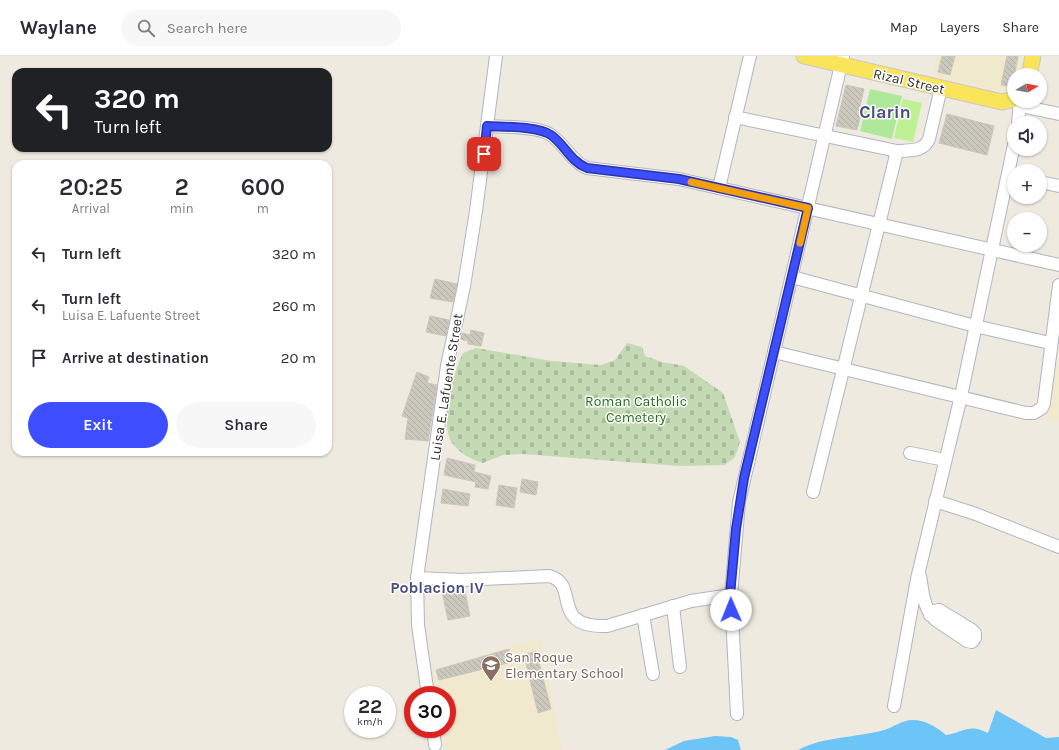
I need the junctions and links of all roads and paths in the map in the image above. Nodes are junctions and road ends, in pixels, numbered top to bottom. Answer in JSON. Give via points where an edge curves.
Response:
{"nodes":[{"id":1,"x":496,"y":56,"type":"edge"},
{"id":2,"x":750,"y":56,"type":"edge"},
{"id":3,"x":804,"y":56,"type":"edge"},
{"id":4,"x":1034,"y":56,"type":"edge"},
{"id":5,"x":842,"y":61,"type":"edge"},
{"id":6,"x":1031,"y":68,"type":"edge"},
{"id":7,"x":941,"y":88,"type":"junction"},
{"id":8,"x":1007,"y":102,"type":"edge"},
{"id":9,"x":1038,"y":108,"type":"edge"},
{"id":10,"x":1059,"y":114,"type":"edge"},
{"id":11,"x":735,"y":117,"type":"junction"},
{"id":12,"x":487,"y":126,"type":"junction"},
{"id":13,"x":825,"y":136,"type":"junction"},
{"id":14,"x":897,"y":151,"type":"junction"},
{"id":15,"x":1047,"y":183,"type":"edge"},
{"id":16,"x":1059,"y":186,"type":"edge"},
{"id":17,"x":719,"y":188,"type":"junction"},
{"id":18,"x":1007,"y":189,"type":"edge"},
{"id":19,"x":808,"y":208,"type":"junction"},
{"id":20,"x":878,"y":224,"type":"junction"},
{"id":21,"x":990,"y":251,"type":"junction"},
{"id":22,"x":1059,"y":265,"type":"edge"},
{"id":23,"x":792,"y":277,"type":"junction"},
{"id":24,"x":1059,"y":284,"type":"edge"},
{"id":25,"x":861,"y":295,"type":"junction"},
{"id":26,"x":976,"y":326,"type":"junction"},
{"id":27,"x":1050,"y":343,"type":"junction"},
{"id":28,"x":774,"y":352,"type":"junction"},
{"id":29,"x":844,"y":368,"type":"junction"},
{"id":30,"x":961,"y":396,"type":"junction"},
{"id":31,"x":910,"y":453,"type":"dead end"},
{"id":32,"x":944,"y":460,"type":"junction"},
{"id":33,"x":813,"y":492,"type":"dead end"},
{"id":34,"x":935,"y":501,"type":"junction"},
{"id":35,"x":1059,"y":547,"type":"edge"},
{"id":36,"x":919,"y":569,"type":"junction"},
{"id":37,"x":417,"y":578,"type":"junction"},
{"id":38,"x":730,"y":595,"type":"junction"},
{"id":39,"x":673,"y":606,"type":"junction"},
{"id":40,"x":643,"y":615,"type":"junction"},
{"id":41,"x":930,"y":615,"type":"dead end"},
{"id":42,"x":680,"y":667,"type":"dead end"},
{"id":43,"x":652,"y":674,"type":"dead end"},
{"id":44,"x":427,"y":686,"type":"edge"},
{"id":45,"x":894,"y":706,"type":"dead end"},
{"id":46,"x":737,"y":714,"type":"dead end"},
{"id":47,"x":434,"y":738,"type":"edge"},
{"id":48,"x":435,"y":745,"type":"dead end"}],
"edges":[{"from":1,"to":12,"type":"street","name":"Luisa E. Lafuente Street"},
{"from":2,"to":11,"type":"street"},
{"from":3,"to":5,"type":"main road","name":"Rizal Street"},
{"from":4,"to":6,"type":"main road"},
{"from":5,"to":7,"type":"main road","name":"Rizal Street"},
{"from":5,"to":13,"type":"street"},
{"from":7,"to":8,"type":"main road","name":"Rizal Street"},
{"from":7,"to":14,"type":"street","via":[[926,146],[919,150]]},
{"from":9,"to":10,"type":"street"},
{"from":11,"to":13,"type":"street"},
{"from":11,"to":17,"type":"street"},
{"from":12,"to":17,"type":"street","via":[[540,131],[551,135],[578,164],[587,168],[679,179]]},
{"from":12,"to":37,"type":"street","name":"Luisa E. Lafuente Street","via":[[464,286],[447,366]]},
{"from":13,"to":14,"type":"street"},
{"from":13,"to":19,"type":"street"},
{"from":14,"to":20,"type":"street"},
{"from":15,"to":16,"type":"street"},
{"from":17,"to":19,"type":"street"},
{"from":18,"to":21,"type":"street"},
{"from":19,"to":20,"type":"street"},
{"from":19,"to":23,"type":"street"},
{"from":20,"to":21,"type":"street"},
{"from":20,"to":25,"type":"street"},
{"from":21,"to":22,"type":"street"},
{"from":21,"to":26,"type":"street"},
{"from":23,"to":25,"type":"street"},
{"from":23,"to":28,"type":"street"},
{"from":24,"to":27,"type":"street"},
{"from":25,"to":26,"type":"street"},
{"from":25,"to":29,"type":"street"},
{"from":26,"to":27,"type":"street"},
{"from":26,"to":30,"type":"street"},
{"from":27,"to":30,"type":"street","via":[[1044,403],[1039,411],[1026,413]]},
{"from":28,"to":29,"type":"street"},
{"from":28,"to":38,"type":"street","via":[[739,502]]},
{"from":29,"to":30,"type":"street"},
{"from":29,"to":33,"type":"street"},
{"from":30,"to":32,"type":"street"},
{"from":31,"to":32,"type":"street"},
{"from":32,"to":34,"type":"street"},
{"from":34,"to":35,"type":"street"},
{"from":34,"to":36,"type":"street"},
{"from":36,"to":41,"type":"street","via":[[926,608]]},
{"from":36,"to":45,"type":"street"},
{"from":37,"to":40,"type":"street","via":[[462,580],[549,576],[557,578],[562,584],[570,612],[576,620],[585,625],[607,626]]},
{"from":37,"to":44,"type":"street","name":"Luisa E. Lafuente Street","via":[[418,625]]},
{"from":38,"to":39,"type":"street"},
{"from":38,"to":46,"type":"street"},
{"from":39,"to":40,"type":"street"},
{"from":39,"to":42,"type":"street"},
{"from":40,"to":43,"type":"street"},
{"from":47,"to":48,"type":"street"}]}
